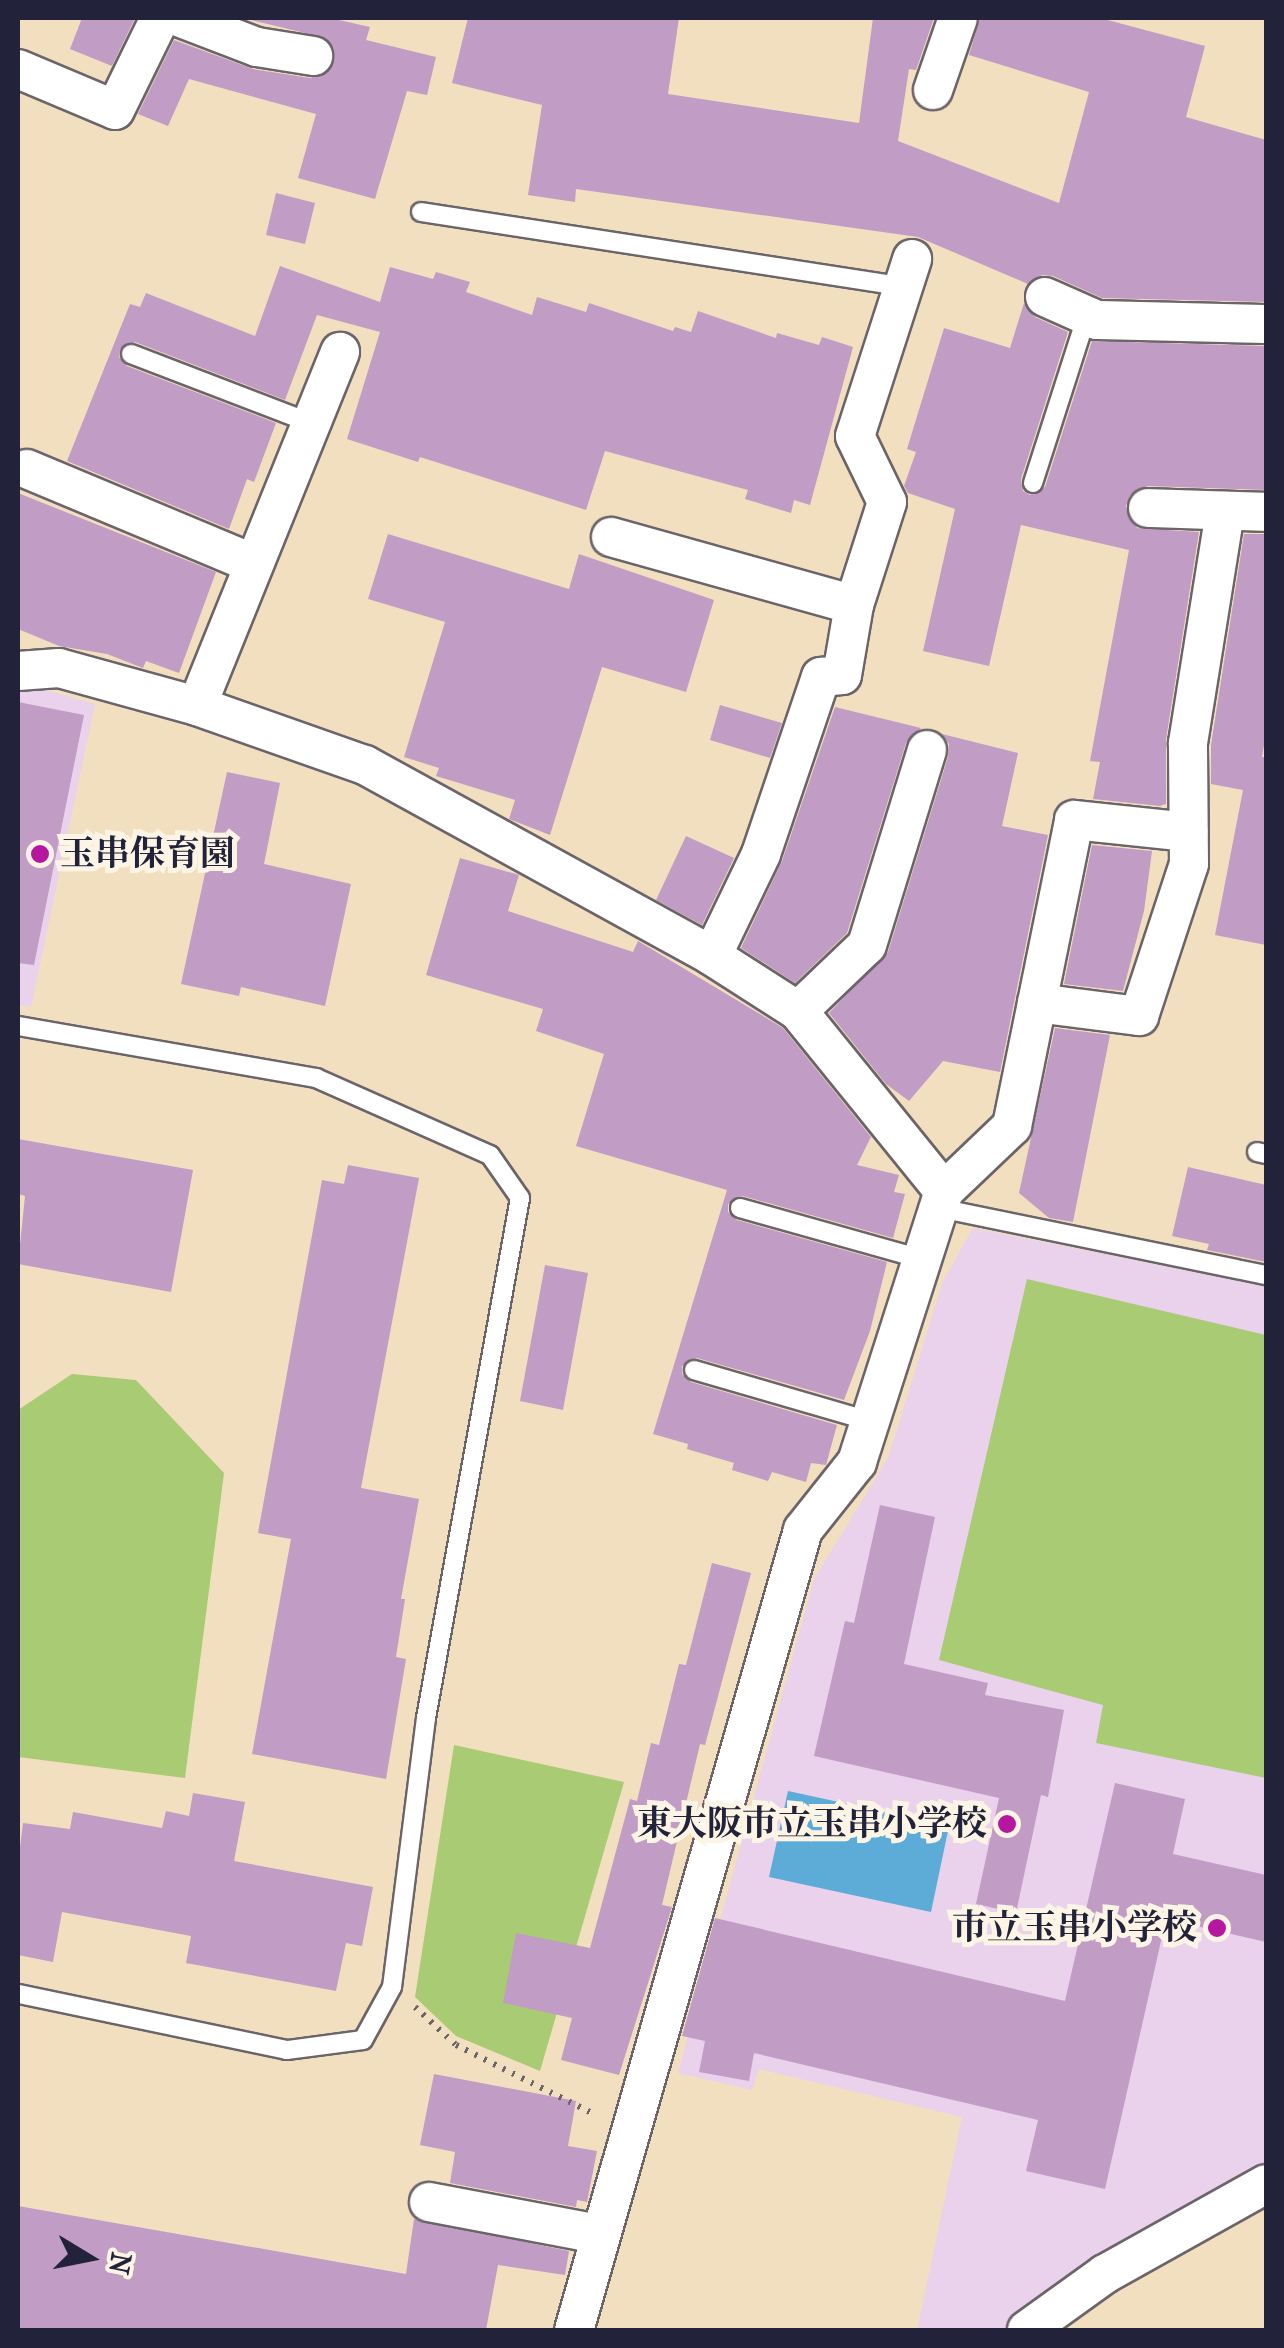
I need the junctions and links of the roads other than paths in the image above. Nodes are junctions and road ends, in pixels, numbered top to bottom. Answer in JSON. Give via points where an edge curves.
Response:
{"nodes":[{"id":1,"x":160,"y":18,"type":"edge"},
{"id":2,"x":181,"y":18,"type":"edge"},
{"id":3,"x":958,"y":18,"type":"edge"},
{"id":4,"x":313,"y":56,"type":"dead end"},
{"id":5,"x":18,"y":69,"type":"edge"},
{"id":6,"x":933,"y":90,"type":"dead end"},
{"id":7,"x":421,"y":212,"type":"dead end"},
{"id":8,"x":908,"y":273,"type":"joint"},
{"id":9,"x":1044,"y":297,"type":"dead end"},
{"id":10,"x":1087,"y":316,"type":"junction"},
{"id":11,"x":1266,"y":324,"type":"edge"},
{"id":12,"x":340,"y":352,"type":"dead end"},
{"id":13,"x":131,"y":354,"type":"dead end"},
{"id":14,"x":311,"y":423,"type":"junction"},
{"id":15,"x":27,"y":469,"type":"dead end"},
{"id":16,"x":1034,"y":482,"type":"dead end"},
{"id":17,"x":1148,"y":508,"type":"dead end"},
{"id":18,"x":1225,"y":512,"type":"junction"},
{"id":19,"x":1266,"y":512,"type":"edge"},
{"id":20,"x":611,"y":536,"type":"dead end"},
{"id":21,"x":254,"y":564,"type":"junction"},
{"id":22,"x":854,"y":605,"type":"junction"},
{"id":23,"x":18,"y":670,"type":"edge"},
{"id":24,"x":197,"y":706,"type":"junction"},
{"id":25,"x":926,"y":750,"type":"dead end"},
{"id":26,"x":1188,"y":832,"type":"junction"},
{"id":27,"x":712,"y":956,"type":"junction"},
{"id":28,"x":1037,"y":1003,"type":"junction"},
{"id":29,"x":798,"y":1011,"type":"junction"},
{"id":30,"x":18,"y":1026,"type":"edge"},
{"id":31,"x":942,"y":1199,"type":"junction"},
{"id":32,"x":740,"y":1208,"type":"dead end"},
{"id":33,"x":922,"y":1260,"type":"junction"},
{"id":34,"x":1266,"y":1275,"type":"edge"},
{"id":35,"x":694,"y":1370,"type":"dead end"},
{"id":36,"x":870,"y":1421,"type":"junction"},
{"id":37,"x":18,"y":1994,"type":"edge"},
{"id":38,"x":1266,"y":2184,"type":"edge"},
{"id":39,"x":429,"y":2202,"type":"dead end"},
{"id":40,"x":598,"y":2234,"type":"junction"},
{"id":41,"x":574,"y":2330,"type":"edge"},
{"id":42,"x":1027,"y":2330,"type":"edge"}],
"edges":[{"from":1,"to":5,"type":"street","via":[[115,110]]},
{"from":2,"to":4,"type":"street","via":[[257,47]]},
{"from":3,"to":6,"type":"street"},
{"from":7,"to":8,"type":"lane"},
{"from":8,"to":22,"type":"street","via":[[855,436],[886,502]]},
{"from":9,"to":10,"type":"street"},
{"from":10,"to":11,"type":"street"},
{"from":10,"to":16,"type":"lane"},
{"from":12,"to":14,"type":"street"},
{"from":13,"to":14,"type":"lane"},
{"from":14,"to":21,"type":"street"},
{"from":15,"to":21,"type":"street"},
{"from":17,"to":18,"type":"street"},
{"from":18,"to":19,"type":"street"},
{"from":18,"to":26,"type":"street","via":[[1188,743]]},
{"from":20,"to":22,"type":"street"},
{"from":21,"to":24,"type":"street"},
{"from":22,"to":27,"type":"street","via":[[842,675],[821,677],[761,854]]},
{"from":23,"to":24,"type":"street","via":[[58,668]]},
{"from":24,"to":27,"type":"street","via":[[365,765]]},
{"from":25,"to":29,"type":"street","via":[[868,946]]},
{"from":26,"to":28,"type":"street","via":[[1189,864],[1139,1016]]},
{"from":26,"to":28,"type":"street","via":[[1074,820]]},
{"from":27,"to":29,"type":"street"},
{"from":28,"to":31,"type":"street","via":[[1012,1126]]},
{"from":29,"to":31,"type":"street"},
{"from":30,"to":37,"type":"lane","via":[[316,1078],[490,1155],[520,1198],[426,1718],[392,1987],[363,2040],[287,2050]]},
{"from":31,"to":33,"type":"street"},
{"from":31,"to":34,"type":"lane"},
{"from":32,"to":33,"type":"lane"},
{"from":33,"to":36,"type":"street"},
{"from":35,"to":36,"type":"lane"},
{"from":36,"to":40,"type":"street","via":[[857,1462],[803,1530]]},
{"from":38,"to":42,"type":"street","via":[[1104,2274]]},
{"from":39,"to":40,"type":"street"},
{"from":40,"to":41,"type":"street"}]}
